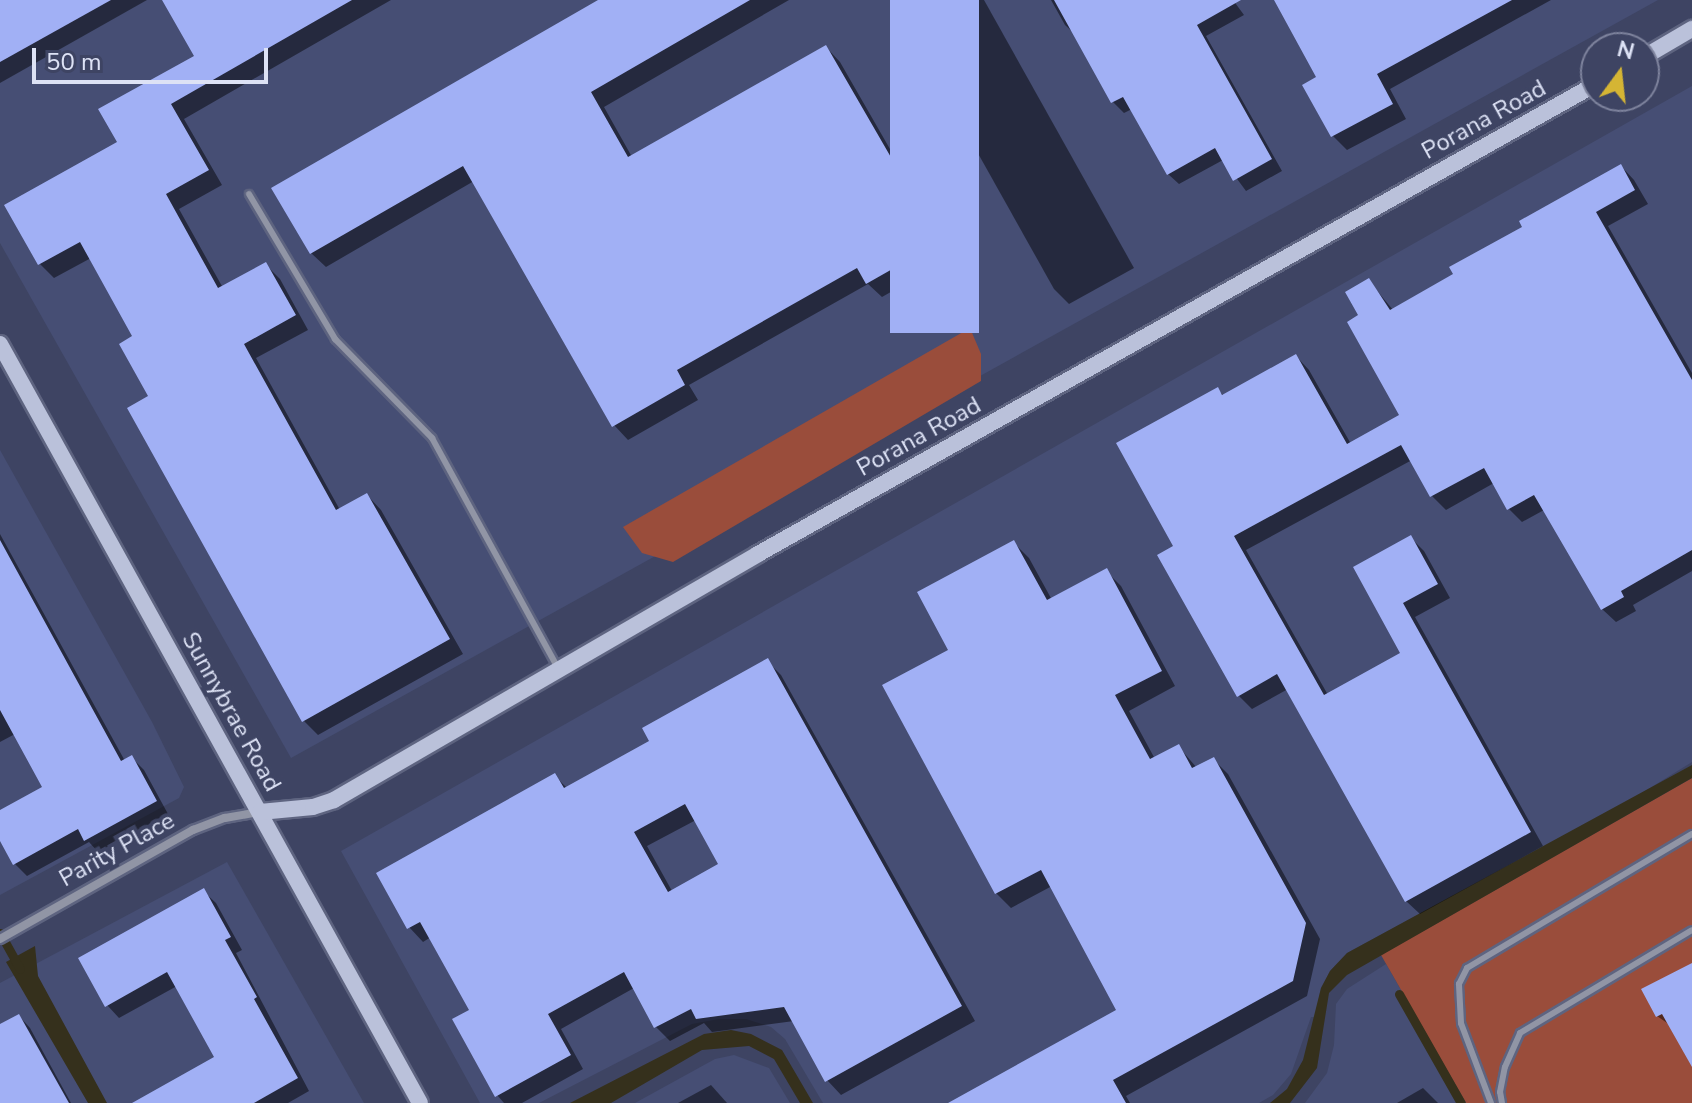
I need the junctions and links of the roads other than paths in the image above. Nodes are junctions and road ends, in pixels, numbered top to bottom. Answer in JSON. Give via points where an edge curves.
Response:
{"nodes":[{"id":1,"x":1692,"y":29,"type":"edge"},
{"id":2,"x":1660,"y":48,"type":"edge"},
{"id":3,"x":1580,"y":93,"type":"edge"},
{"id":4,"x":249,"y":194,"type":"dead end"},
{"id":5,"x":0,"y":344,"type":"edge"},
{"id":6,"x":560,"y":671,"type":"junction"},
{"id":7,"x":260,"y":812,"type":"junction"},
{"id":8,"x":1692,"y":834,"type":"edge"},
{"id":9,"x":1692,"y":930,"type":"edge"},
{"id":10,"x":0,"y":939,"type":"edge"},
{"id":11,"x":420,"y":1103,"type":"edge"},
{"id":12,"x":1491,"y":1103,"type":"edge"},
{"id":13,"x":1502,"y":1103,"type":"edge"}],
"edges":[{"from":1,"to":2,"type":"street"},
{"from":3,"to":6,"type":"street","name":"Porana Road","via":[[758,554]]},
{"from":4,"to":6,"type":"lane","via":[[335,339],[432,438]]},
{"from":5,"to":7,"type":"street","name":"Sunnybrae Road"},
{"from":6,"to":7,"type":"street","name":"Porana Road","via":[[334,800]]},
{"from":7,"to":10,"type":"street","name":"Parity Place","via":[[193,830]]},
{"from":7,"to":11,"type":"street","name":"Sunnybrae Road"},
{"from":8,"to":12,"type":"lane","via":[[1467,968],[1459,984],[1461,1023]]},
{"from":9,"to":13,"type":"lane","via":[[1530,1026],[1512,1046]]}]}
